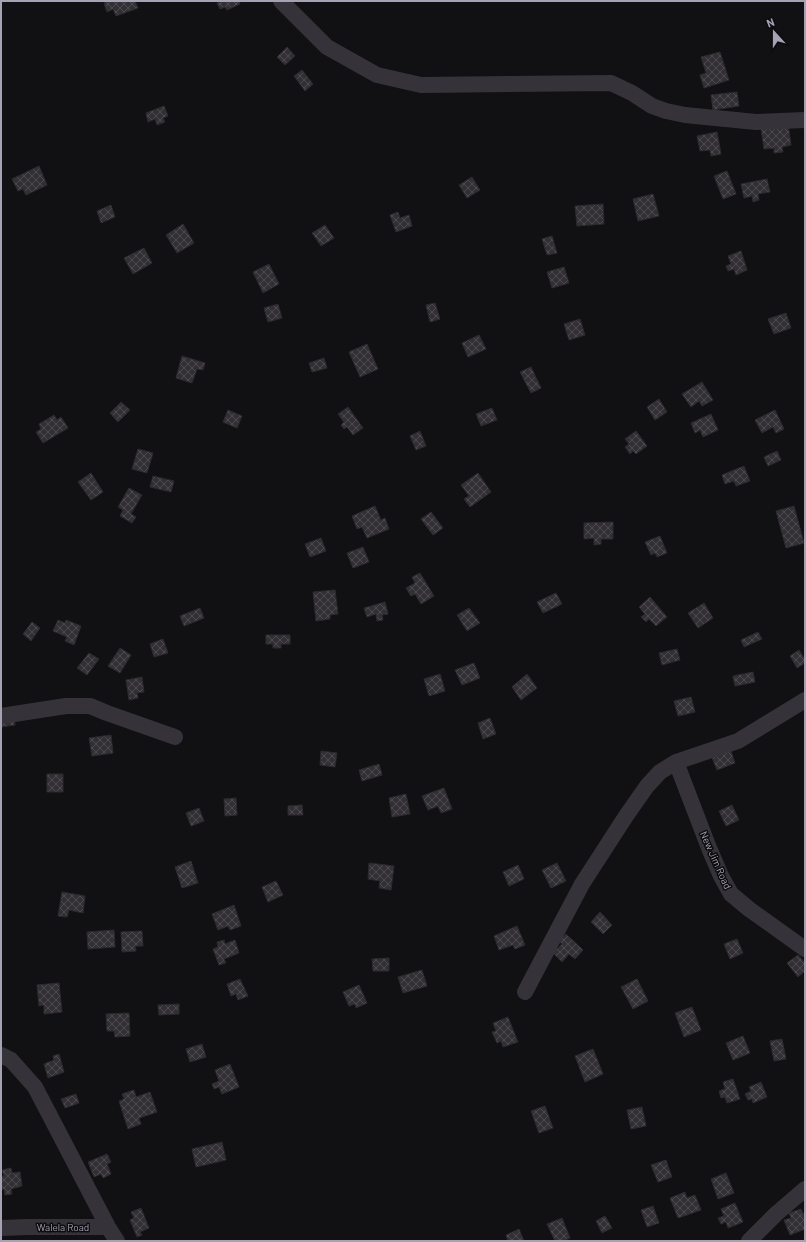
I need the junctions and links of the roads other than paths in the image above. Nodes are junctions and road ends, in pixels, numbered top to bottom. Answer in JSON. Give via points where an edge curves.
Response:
{"nodes":[{"id":1,"x":281,"y":1,"type":"edge"},
{"id":2,"x":805,"y":120,"type":"edge"},
{"id":3,"x":805,"y":700,"type":"edge"},
{"id":4,"x":1,"y":716,"type":"edge"},
{"id":5,"x":175,"y":737,"type":"dead end"},
{"id":6,"x":676,"y":762,"type":"junction"},
{"id":7,"x":805,"y":949,"type":"edge"},
{"id":8,"x":525,"y":992,"type":"dead end"},
{"id":9,"x":1,"y":1055,"type":"edge"},
{"id":10,"x":805,"y":1189,"type":"edge"},
{"id":11,"x":108,"y":1227,"type":"junction"},
{"id":12,"x":1,"y":1228,"type":"edge"},
{"id":13,"x":117,"y":1241,"type":"edge"},
{"id":14,"x":749,"y":1241,"type":"edge"}],
"edges":[{"from":1,"to":2,"type":"street","via":[[327,47],[377,75],[422,85],[611,83],[652,106],[685,115],[756,122]]},
{"from":3,"to":6,"type":"street","via":[[738,741]]},
{"from":4,"to":5,"type":"street","via":[[66,706],[90,706]]},
{"from":6,"to":7,"type":"street","name":"New Jim Road","via":[[709,848],[731,894]]},
{"from":6,"to":8,"type":"street","via":[[660,772],[647,786],[626,816],[582,884]]},
{"from":9,"to":11,"type":"street","via":[[11,1060],[35,1087]]},
{"from":10,"to":14,"type":"street"},
{"from":11,"to":12,"type":"street","name":"Walela Road"},
{"from":11,"to":13,"type":"street"}]}
